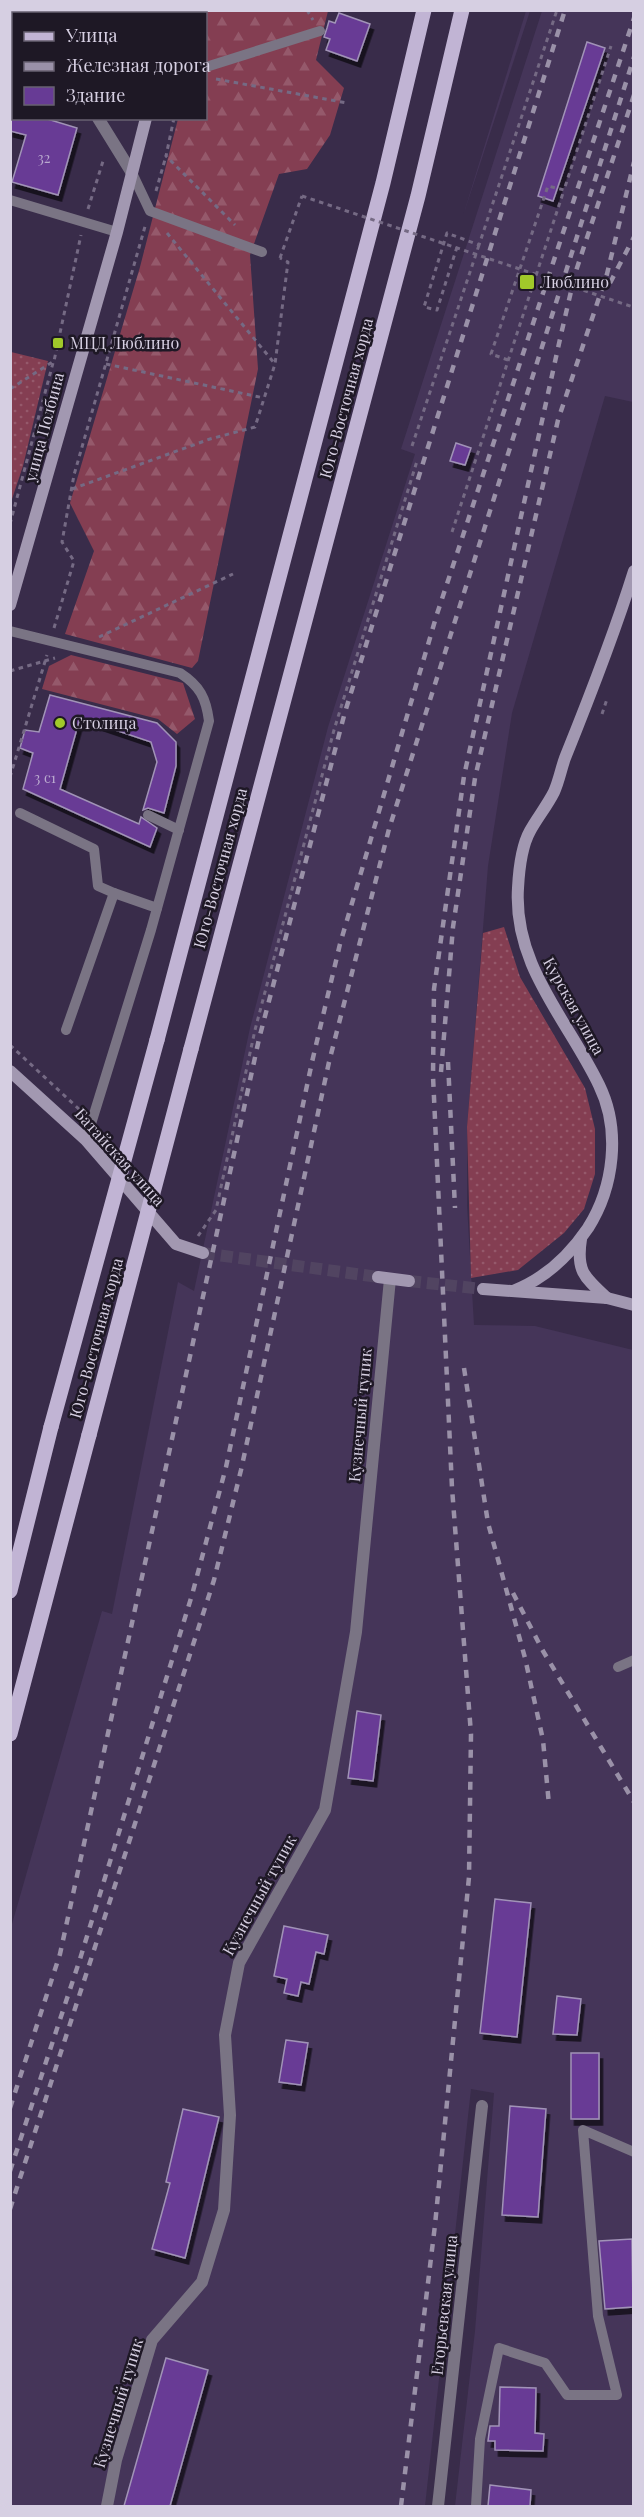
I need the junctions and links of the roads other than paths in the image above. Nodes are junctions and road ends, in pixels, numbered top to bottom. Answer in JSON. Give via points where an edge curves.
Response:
{"nodes":[{"id":1,"x":424,"y":10,"type":"edge"},
{"id":2,"x":462,"y":10,"type":"edge"},
{"id":3,"x":320,"y":32,"type":"dead end"},
{"id":4,"x":207,"y":67,"type":"edge"},
{"id":5,"x":100,"y":120,"type":"edge"},
{"id":6,"x":145,"y":120,"type":"edge"},
{"id":7,"x":132,"y":173,"type":"junction"},
{"id":8,"x":10,"y":200,"type":"edge"},
{"id":9,"x":117,"y":232,"type":"junction"},
{"id":10,"x":262,"y":252,"type":"road end"},
{"id":11,"x":633,"y":571,"type":"edge"},
{"id":12,"x":633,"y":592,"type":"edge"},
{"id":13,"x":10,"y":605,"type":"edge"},
{"id":14,"x":616,"y":628,"type":"junction"},
{"id":15,"x":10,"y":630,"type":"edge"},
{"id":16,"x":20,"y":813,"type":"dead end"},
{"id":17,"x":148,"y":815,"type":"dead end"},
{"id":18,"x":178,"y":830,"type":"junction"},
{"id":19,"x":114,"y":893,"type":"junction"},
{"id":20,"x":157,"y":908,"type":"junction"},
{"id":21,"x":66,"y":1030,"type":"dead end"},
{"id":22,"x":10,"y":1071,"type":"edge"},
{"id":23,"x":86,"y":1140,"type":"junction"},
{"id":24,"x":581,"y":1238,"type":"junction"},
{"id":25,"x":196,"y":1252,"type":"tunnel mouth"},
{"id":26,"x":384,"y":1278,"type":"joint"},
{"id":27,"x":409,"y":1281,"type":"tunnel mouth"},
{"id":28,"x":483,"y":1289,"type":"tunnel mouth"},
{"id":29,"x":513,"y":1291,"type":"junction"},
{"id":30,"x":608,"y":1298,"type":"junction"},
{"id":31,"x":633,"y":1305,"type":"edge"},
{"id":32,"x":10,"y":1591,"type":"edge"},
{"id":33,"x":633,"y":1660,"type":"edge"},
{"id":34,"x":618,"y":1667,"type":"dead end"},
{"id":35,"x":10,"y":1734,"type":"edge"},
{"id":36,"x":482,"y":2106,"type":"dead end"},
{"id":37,"x":633,"y":2152,"type":"edge"},
{"id":38,"x":107,"y":2506,"type":"edge"},
{"id":39,"x":438,"y":2506,"type":"edge"},
{"id":40,"x":476,"y":2506,"type":"edge"}],
"edges":[{"from":1,"to":32,"type":"main road","name":"Юго-Восточная хорда","bridge":true,"via":[[383,183]]},
{"from":2,"to":35,"type":"main road","name":"Юго-Восточная хорда","bridge":true,"via":[[418,196]]},
{"from":3,"to":4,"type":"lane"},
{"from":5,"to":7,"type":"street"},
{"from":6,"to":7,"type":"main road","name":"улица Полбина"},
{"from":7,"to":9,"type":"main road","name":"улица Полбина"},
{"from":7,"to":10,"type":"lane","via":[[150,211]]},
{"from":8,"to":9,"type":"lane"},
{"from":9,"to":13,"type":"main road","name":"улица Полбина"},
{"from":11,"to":14,"type":"main road","name":"Курская улица"},
{"from":12,"to":14,"type":"main road"},
{"from":14,"to":24,"type":"main road","name":"Курская улица","via":[[554,792],[529,832],[521,855],[518,891],[522,934],[535,976],[600,1087],[611,1129],[611,1174],[600,1209]]},
{"from":15,"to":18,"type":"lane","via":[[180,673],[196,683],[207,701],[209,721]]},
{"from":16,"to":19,"type":"lane","via":[[94,849],[98,886]]},
{"from":17,"to":18,"type":"lane"},
{"from":18,"to":20,"type":"lane"},
{"from":19,"to":20,"type":"lane"},
{"from":19,"to":21,"type":"lane"},
{"from":20,"to":23,"type":"lane"},
{"from":22,"to":23,"type":"main road","name":"Батайская улица"},
{"from":23,"to":25,"type":"main road","name":"Батайская улица","via":[[176,1244]]},
{"from":24,"to":29,"type":"main road","name":"Курская улица","via":[[535,1283]]},
{"from":24,"to":30,"type":"main road","via":[[578,1259],[582,1272]]},
{"from":26,"to":27,"type":"main road"},
{"from":26,"to":38,"type":"street","name":"Кузнечный тупик","via":[[356,1632],[325,1810],[239,1963],[225,2036],[230,2115],[224,2210],[202,2282],[152,2340],[116,2460]]},
{"from":28,"to":29,"type":"main road"},
{"from":29,"to":30,"type":"main road"},
{"from":30,"to":31,"type":"main road"},
{"from":33,"to":34,"type":"lane"},
{"from":36,"to":39,"type":"street","name":"Егорьевская улица"},
{"from":37,"to":40,"type":"lane","via":[[583,2130],[598,2316],[617,2394],[567,2396],[545,2363],[499,2348],[480,2439]]}]}
